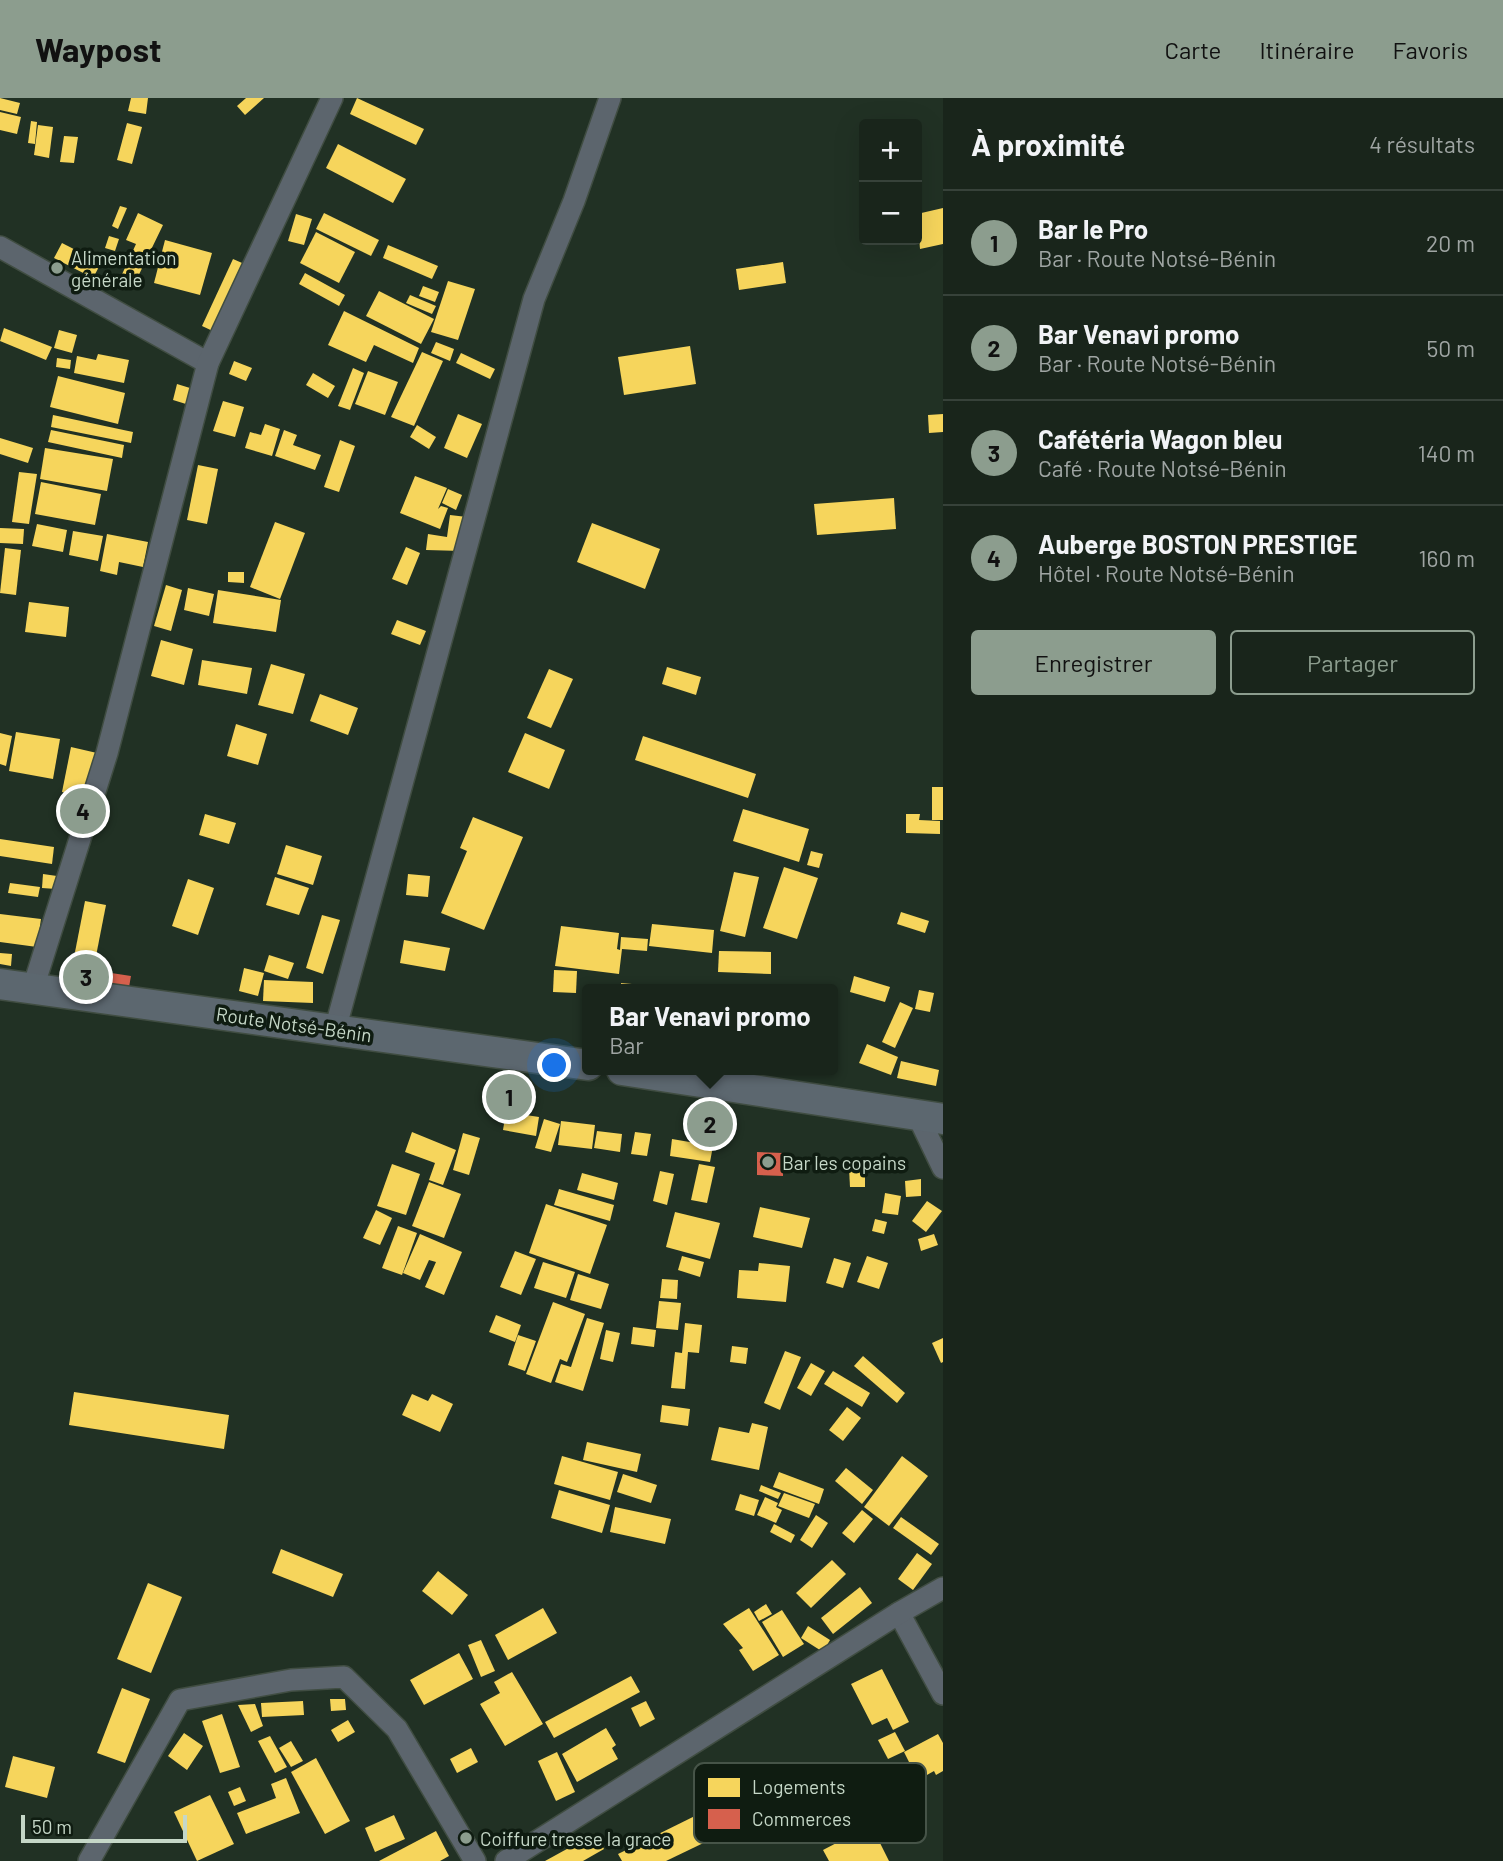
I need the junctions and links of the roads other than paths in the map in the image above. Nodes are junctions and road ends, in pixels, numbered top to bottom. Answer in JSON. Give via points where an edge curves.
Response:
{"nodes":[{"id":1,"x":332,"y":98,"type":"edge"},
{"id":2,"x":610,"y":98,"type":"edge"},
{"id":3,"x":0,"y":247,"type":"edge"},
{"id":4,"x":208,"y":363,"type":"junction"},
{"id":5,"x":0,"y":984,"type":"edge"},
{"id":6,"x":33,"y":988,"type":"junction"},
{"id":7,"x":335,"y":1030,"type":"junction"},
{"id":8,"x":582,"y":1064,"type":"edge"},
{"id":9,"x":655,"y":1075,"type":"edge"},
{"id":10,"x":930,"y":1117,"type":"edge"},
{"id":11,"x":943,"y":1168,"type":"edge"},
{"id":12,"x":943,"y":1588,"type":"edge"},
{"id":13,"x":899,"y":1613,"type":"junction"},
{"id":14,"x":943,"y":1694,"type":"edge"},
{"id":15,"x":89,"y":1861,"type":"edge"},
{"id":16,"x":475,"y":1861,"type":"edge"},
{"id":17,"x":506,"y":1861,"type":"edge"}],
"edges":[{"from":1,"to":4,"type":"street"},
{"from":2,"to":7,"type":"street","via":[[534,299]]},
{"from":3,"to":4,"type":"street"},
{"from":4,"to":6,"type":"street","via":[[107,752]]},
{"from":5,"to":6,"type":"main road","name":"Route Notsé-Bénin"},
{"from":6,"to":7,"type":"main road","name":"Route Notsé-Bénin"},
{"from":7,"to":8,"type":"main road","name":"Route Notsé-Bénin"},
{"from":9,"to":10,"type":"main road"},
{"from":10,"to":11,"type":"street"},
{"from":12,"to":13,"type":"street"},
{"from":13,"to":14,"type":"street"},
{"from":13,"to":17,"type":"street"},
{"from":15,"to":16,"type":"street","via":[[180,1700],[291,1680],[344,1677],[397,1729]]}]}
